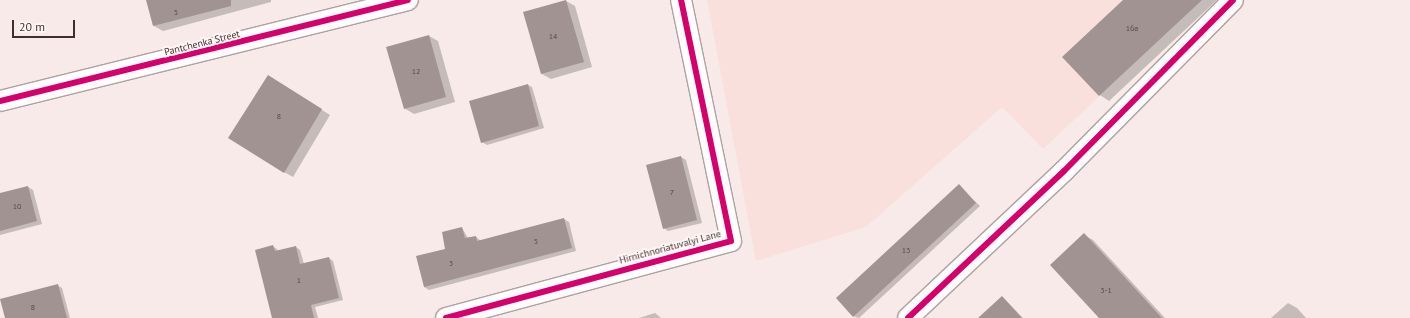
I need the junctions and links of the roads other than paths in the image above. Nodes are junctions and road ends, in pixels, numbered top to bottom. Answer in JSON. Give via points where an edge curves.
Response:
{"nodes":[{"id":1,"x":408,"y":0,"type":"edge"},
{"id":2,"x":681,"y":0,"type":"edge"},
{"id":3,"x":1233,"y":0,"type":"edge"},
{"id":4,"x":0,"y":101,"type":"edge"},
{"id":5,"x":446,"y":318,"type":"edge"},
{"id":6,"x":908,"y":318,"type":"edge"}],
"edges":[{"from":1,"to":4,"type":"street","name":"Pantchenka Street"},
{"from":2,"to":5,"type":"street","name":"Hirnichnoriatuvalyi Lane","via":[[731,241]]},
{"from":3,"to":6,"type":"street","via":[[1064,171]]}]}
